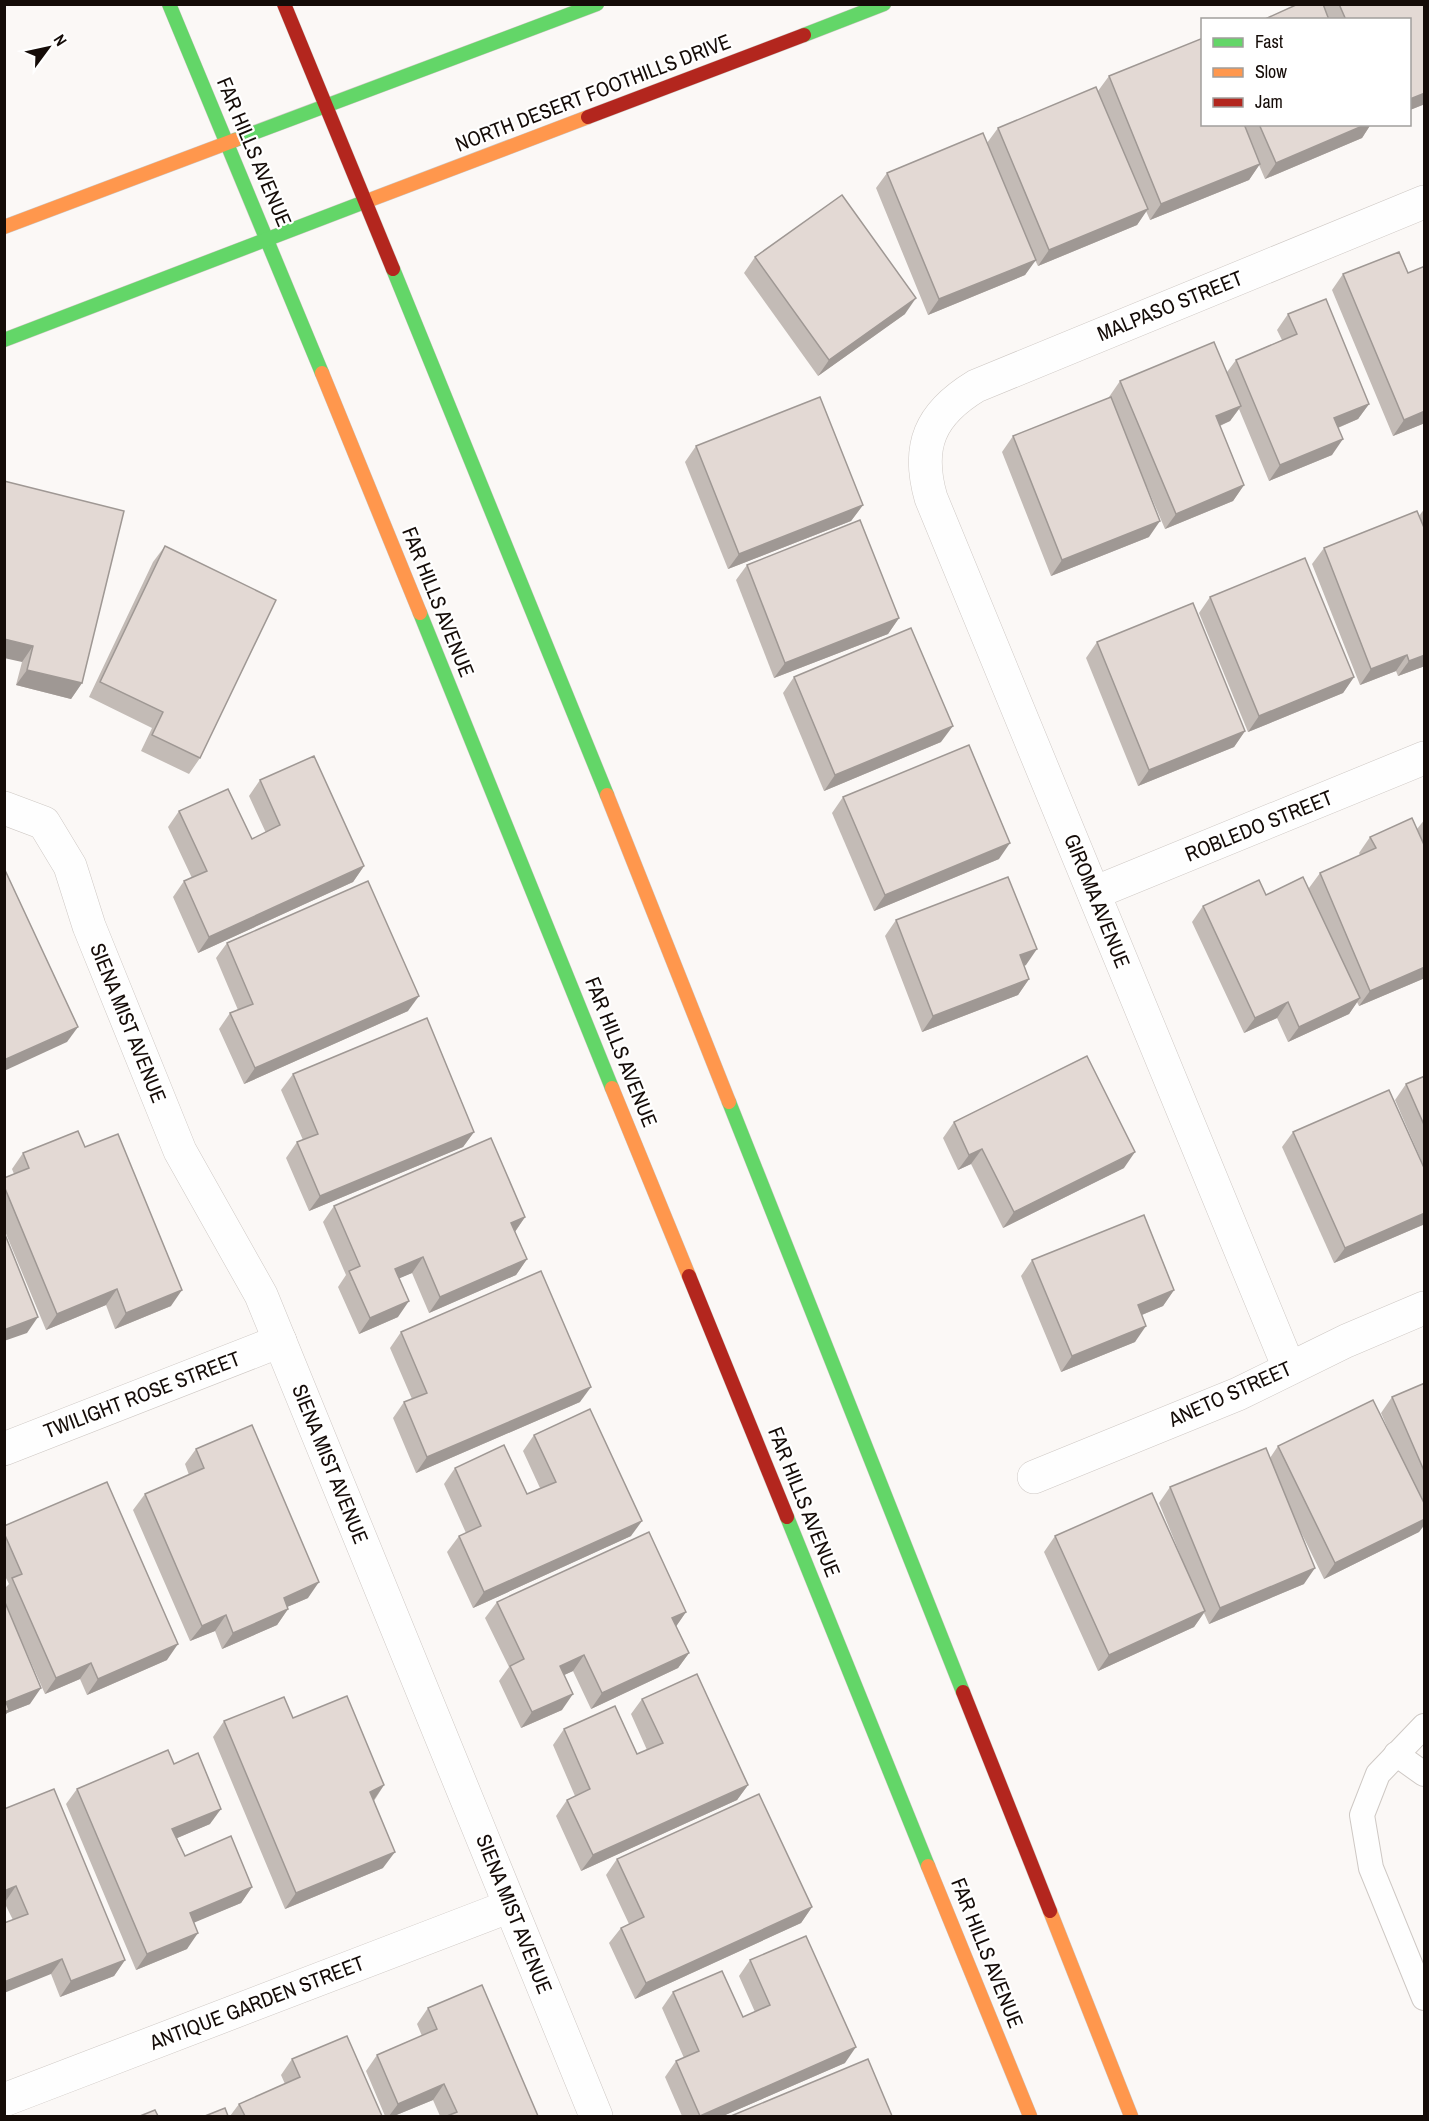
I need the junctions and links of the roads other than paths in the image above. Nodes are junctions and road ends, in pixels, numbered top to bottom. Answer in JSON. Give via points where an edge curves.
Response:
{"nodes":[{"id":1,"x":169,"y":4,"type":"edge"},
{"id":2,"x":284,"y":4,"type":"edge"},
{"id":3,"x":597,"y":4,"type":"edge"},
{"id":4,"x":884,"y":4,"type":"edge"},
{"id":5,"x":325,"y":106,"type":"junction"},
{"id":6,"x":226,"y":142,"type":"junction"},
{"id":7,"x":1425,"y":202,"type":"edge"},
{"id":8,"x":365,"y":203,"type":"junction"},
{"id":9,"x":4,"y":226,"type":"edge"},
{"id":10,"x":268,"y":240,"type":"junction"},
{"id":11,"x":4,"y":340,"type":"edge"},
{"id":12,"x":931,"y":431,"type":"joint"},
{"id":13,"x":1425,"y":759,"type":"edge"},
{"id":14,"x":4,"y":808,"type":"edge"},
{"id":15,"x":1094,"y":893,"type":"junction"},
{"id":16,"x":1425,"y":1308,"type":"edge"},
{"id":17,"x":280,"y":1341,"type":"junction"},
{"id":18,"x":1289,"y":1368,"type":"junction"},
{"id":19,"x":4,"y":1449,"type":"edge"},
{"id":20,"x":1034,"y":1477,"type":"dead end"},
{"id":21,"x":1425,"y":1726,"type":"edge"},
{"id":22,"x":1396,"y":1754,"type":"junction"},
{"id":23,"x":1425,"y":1774,"type":"edge"},
{"id":24,"x":510,"y":1906,"type":"junction"},
{"id":25,"x":1425,"y":1998,"type":"edge"},
{"id":26,"x":4,"y":2100,"type":"edge"},
{"id":27,"x":596,"y":2116,"type":"edge"},
{"id":28,"x":1030,"y":2116,"type":"edge"},
{"id":29,"x":1131,"y":2116,"type":"edge"}],
"edges":[{"from":1,"to":6,"type":"main road","name":"FAR HILLS AVENUE"},
{"from":2,"to":5,"type":"main road"},
{"from":3,"to":5,"type":"main road"},
{"from":4,"to":8,"type":"main road","name":"NORTH DESERT FOOTHILLS DRIVE"},
{"from":5,"to":6,"type":"main road"},
{"from":5,"to":8,"type":"main road"},
{"from":6,"to":9,"type":"main road"},
{"from":6,"to":10,"type":"main road","name":"FAR HILLS AVENUE"},
{"from":7,"to":12,"type":"street","name":"MALPASO STREET","via":[[976,386],[940,414]]},
{"from":8,"to":10,"type":"main road","name":"NORTH DESERT FOOTHILLS DRIVE"},
{"from":8,"to":29,"type":"main road","via":[[738,1122]]},
{"from":10,"to":11,"type":"main road","name":"NORTH DESERT FOOTHILLS DRIVE"},
{"from":10,"to":28,"type":"main road","name":"FAR HILLS AVENUE"},
{"from":12,"to":15,"type":"street","name":"GIROMA AVENUE","via":[[924,452],[930,498]]},
{"from":13,"to":15,"type":"street","name":"ROBLEDO STREET"},
{"from":14,"to":17,"type":"street","name":"SIENA MIST AVENUE","via":[[44,823],[70,866],[89,926],[180,1151],[261,1295]]},
{"from":15,"to":18,"type":"street","name":"GIROMA AVENUE"},
{"from":16,"to":18,"type":"street","name":"ANETO STREET"},
{"from":17,"to":19,"type":"street","name":"TWILIGHT ROSE STREET"},
{"from":17,"to":24,"type":"street","name":"SIENA MIST AVENUE"},
{"from":18,"to":20,"type":"street","name":"ANETO STREET","via":[[1238,1394]]},
{"from":21,"to":22,"type":"lane"},
{"from":22,"to":23,"type":"lane"},
{"from":22,"to":25,"type":"lane","via":[[1378,1774],[1362,1815],[1371,1868]]},
{"from":24,"to":26,"type":"street","name":"ANTIQUE GARDEN STREET"},
{"from":24,"to":27,"type":"street","name":"SIENA MIST AVENUE"}]}
